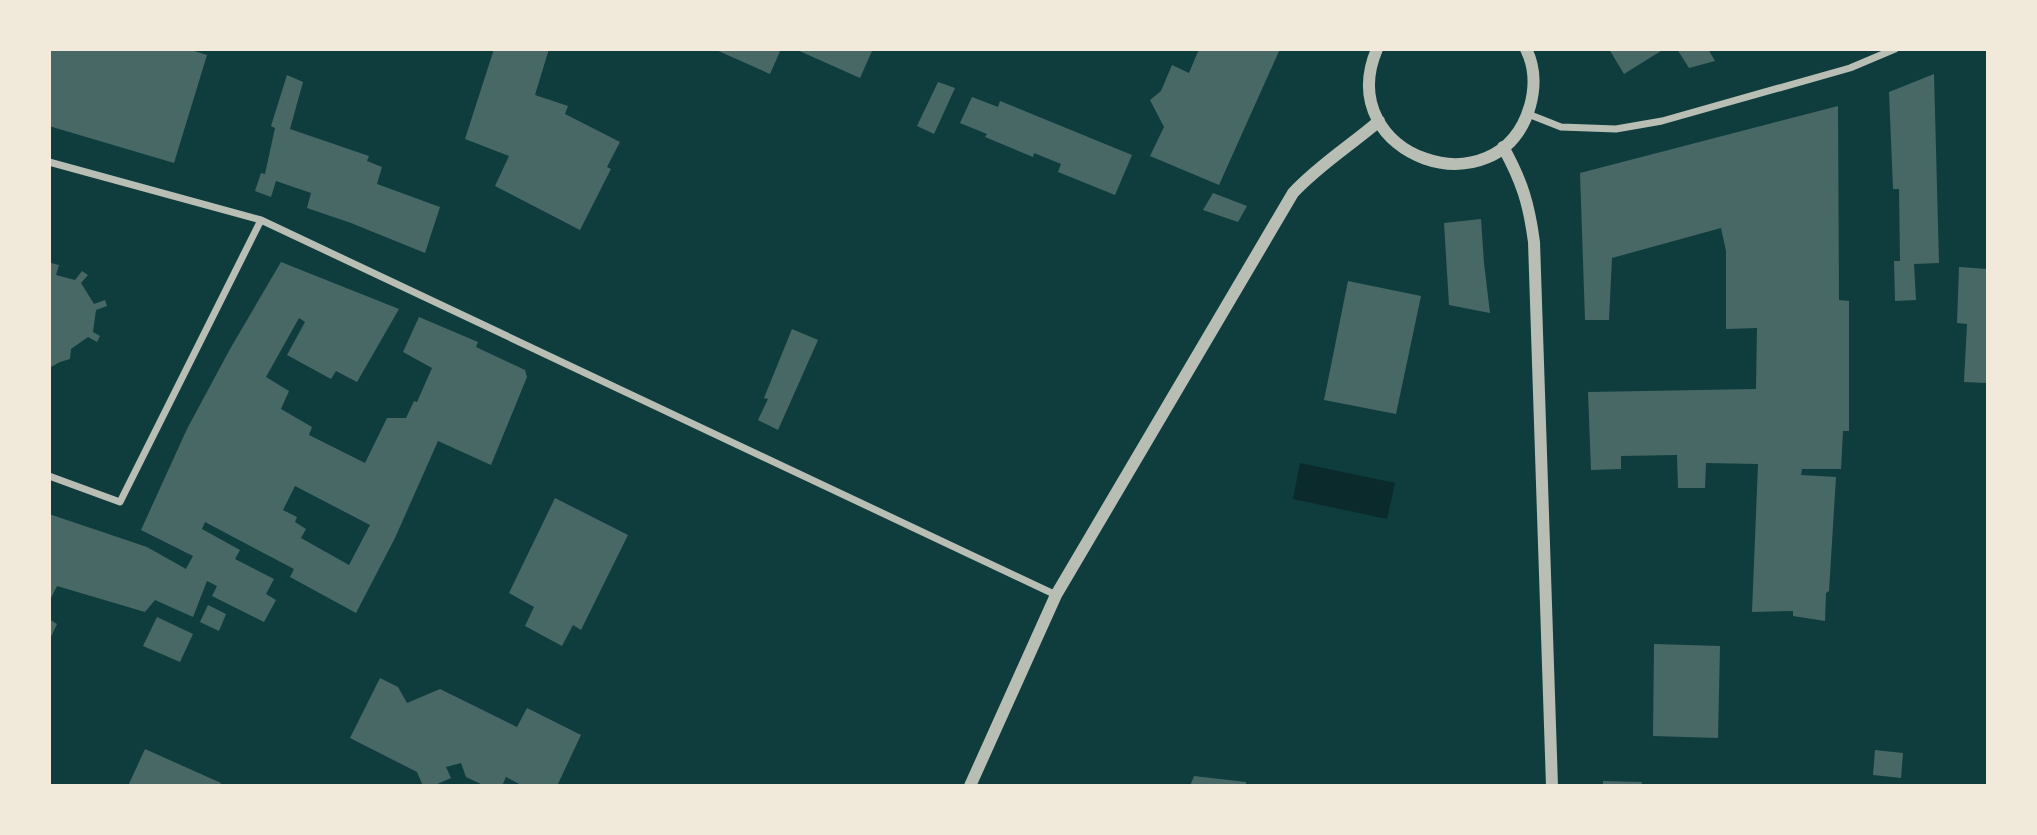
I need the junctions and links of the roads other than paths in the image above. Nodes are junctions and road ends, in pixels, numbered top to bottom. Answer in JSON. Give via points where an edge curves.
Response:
{"nodes":[{"id":1,"x":1377,"y":49,"type":"edge"},
{"id":2,"x":1526,"y":49,"type":"edge"},
{"id":3,"x":1895,"y":49,"type":"edge"},
{"id":4,"x":1528,"y":114,"type":"junction"},
{"id":5,"x":1379,"y":121,"type":"junction"},
{"id":6,"x":1503,"y":148,"type":"junction"},
{"id":7,"x":49,"y":162,"type":"edge"},
{"id":8,"x":261,"y":220,"type":"junction"},
{"id":9,"x":49,"y":476,"type":"edge"},
{"id":10,"x":1056,"y":595,"type":"junction"},
{"id":11,"x":970,"y":786,"type":"edge"},
{"id":12,"x":1552,"y":786,"type":"edge"}],
"edges":[{"from":1,"to":5,"type":"street","via":[[1369,81]]},
{"from":2,"to":4,"type":"street","via":[[1533,73]]},
{"from":3,"to":4,"type":"street","via":[[1850,68],[1662,121],[1616,129],[1561,127]]},
{"from":4,"to":6,"type":"street"},
{"from":5,"to":6,"type":"street","via":[[1402,148],[1435,163],[1470,162]]},
{"from":5,"to":10,"type":"street","via":[[1314,170],[1293,193]]},
{"from":6,"to":12,"type":"street","via":[[1529,205],[1534,242]]},
{"from":7,"to":8,"type":"street"},
{"from":8,"to":9,"type":"street","via":[[120,502]]},
{"from":8,"to":10,"type":"street"},
{"from":10,"to":11,"type":"street"}]}
